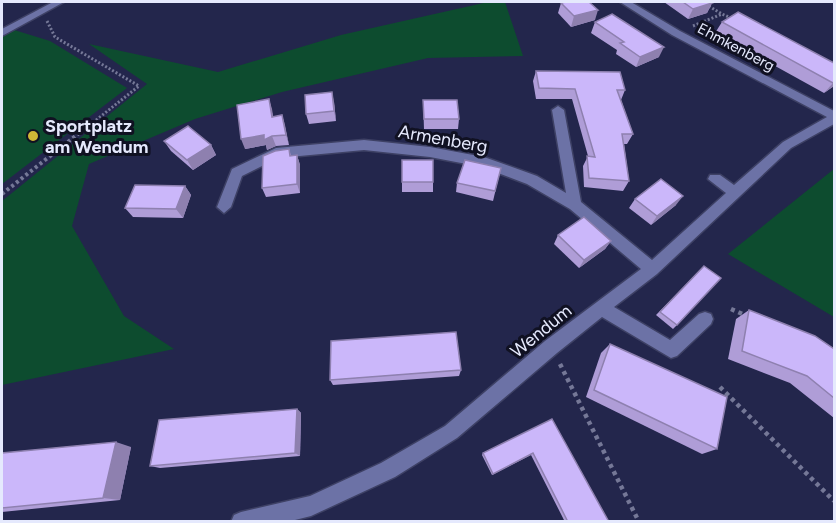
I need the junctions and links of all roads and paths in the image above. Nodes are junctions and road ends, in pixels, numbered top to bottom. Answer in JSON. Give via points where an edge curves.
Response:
{"nodes":[{"id":1,"x":59,"y":2,"type":"edge"},
{"id":2,"x":625,"y":2,"type":"edge"},
{"id":3,"x":702,"y":2,"type":"edge"},
{"id":4,"x":42,"y":11,"type":"junction"},
{"id":5,"x":722,"y":14,"type":"junction"},
{"id":6,"x":742,"y":24,"type":"edge"},
{"id":7,"x":2,"y":33,"type":"edge"},
{"id":8,"x":676,"y":33,"type":"junction"},
{"id":9,"x":558,"y":110,"type":"dead end"},
{"id":10,"x":834,"y":118,"type":"edge"},
{"id":11,"x":715,"y":179,"type":"dead end"},
{"id":12,"x":736,"y":193,"type":"junction"},
{"id":13,"x":2,"y":194,"type":"edge"},
{"id":14,"x":575,"y":206,"type":"junction"},
{"id":15,"x":224,"y":207,"type":"dead end"},
{"id":16,"x":652,"y":269,"type":"junction"},
{"id":17,"x":601,"y":308,"type":"junction"},
{"id":18,"x":731,"y":309,"type":"dead end"},
{"id":19,"x":752,"y":318,"type":"edge"},
{"id":20,"x":705,"y":320,"type":"dead end"},
{"id":21,"x":551,"y":347,"type":"junction"},
{"id":22,"x":720,"y":387,"type":"dead end"},
{"id":23,"x":834,"y":501,"type":"edge"},
{"id":24,"x":242,"y":522,"type":"edge"},
{"id":25,"x":639,"y":522,"type":"edge"}],
"edges":[{"from":1,"to":4,"type":"street"},
{"from":2,"to":8,"type":"street","name":"Ehmkenberg"},
{"from":3,"to":5,"type":"path"},
{"from":4,"to":7,"type":"street"},
{"from":4,"to":13,"type":"path","via":[[55,37],[140,86]]},
{"from":5,"to":6,"type":"path"},
{"from":5,"to":8,"type":"path"},
{"from":8,"to":10,"type":"street","name":"Ehmkenberg"},
{"from":9,"to":14,"type":"street"},
{"from":10,"to":12,"type":"street","name":"Wendum","via":[[786,145]]},
{"from":11,"to":12,"type":"street"},
{"from":12,"to":16,"type":"street","name":"Wendum"},
{"from":14,"to":15,"type":"street","name":"Armenberg","via":[[532,180],[484,162],[364,145],[276,153],[237,173]]},
{"from":14,"to":16,"type":"street","name":"Armenberg"},
{"from":16,"to":17,"type":"street","name":"Wendum"},
{"from":17,"to":20,"type":"street","via":[[671,350]]},
{"from":17,"to":21,"type":"street","name":"Wendum"},
{"from":18,"to":19,"type":"path"},
{"from":21,"to":24,"type":"street","name":"Wendum","via":[[451,432],[388,470],[311,506]]},
{"from":21,"to":25,"type":"path"},
{"from":22,"to":23,"type":"path"}]}
